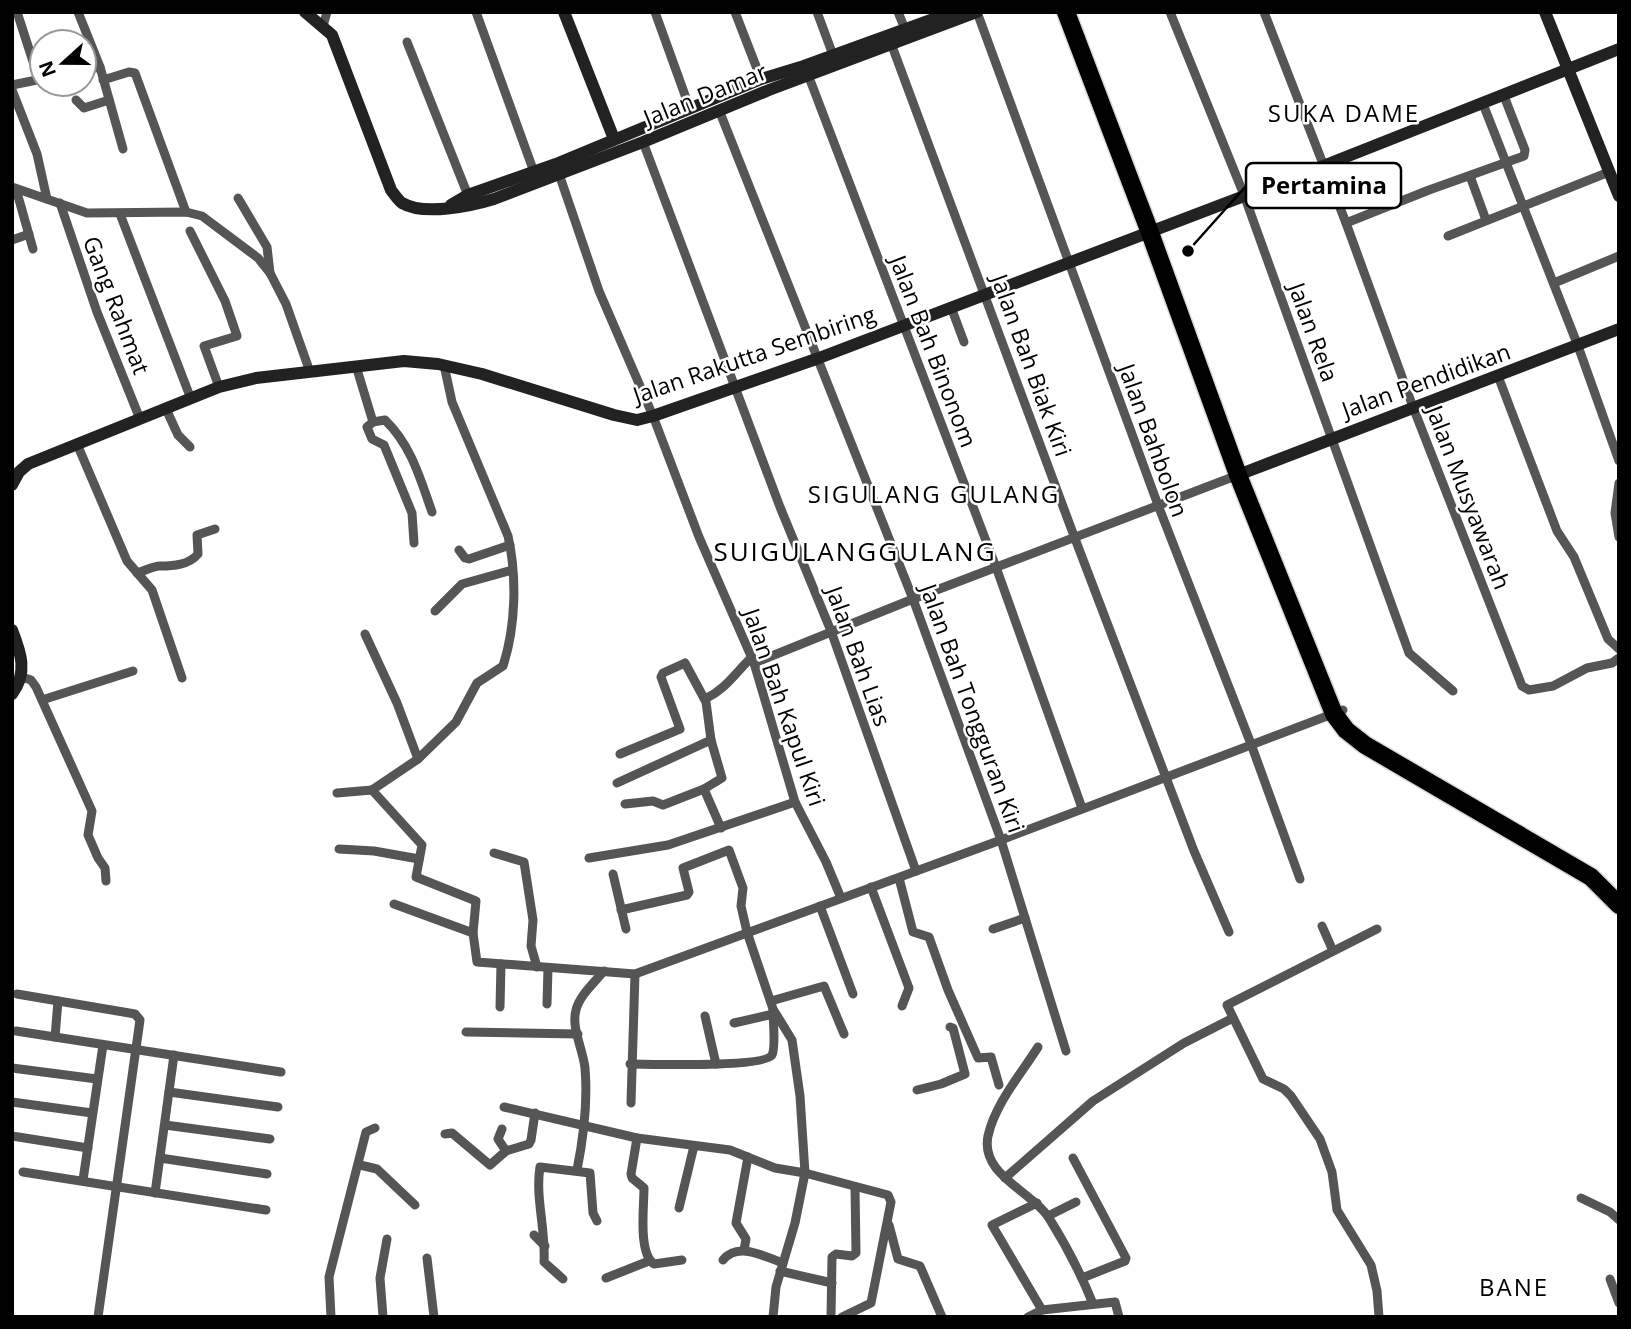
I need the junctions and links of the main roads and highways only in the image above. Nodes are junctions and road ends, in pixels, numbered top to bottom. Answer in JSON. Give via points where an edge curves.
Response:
{"nodes":[{"id":1,"x":1066,"y":12,"type":"edge"},
{"id":2,"x":1076,"y":12,"type":"edge"},
{"id":3,"x":1154,"y":229,"type":"junction"},
{"id":4,"x":1339,"y":712,"type":"junction"},
{"id":5,"x":1619,"y":889,"type":"edge"},
{"id":6,"x":1619,"y":905,"type":"edge"}],
"edges":[{"from":1,"to":3,"type":"highway"},
{"from":2,"to":3,"type":"highway"},
{"from":3,"to":4,"type":"highway"},
{"from":4,"to":5,"type":"highway","via":[[1370,737],[1597,868]]},
{"from":4,"to":6,"type":"highway","via":[[1346,730],[1365,745],[1591,877]]}]}
